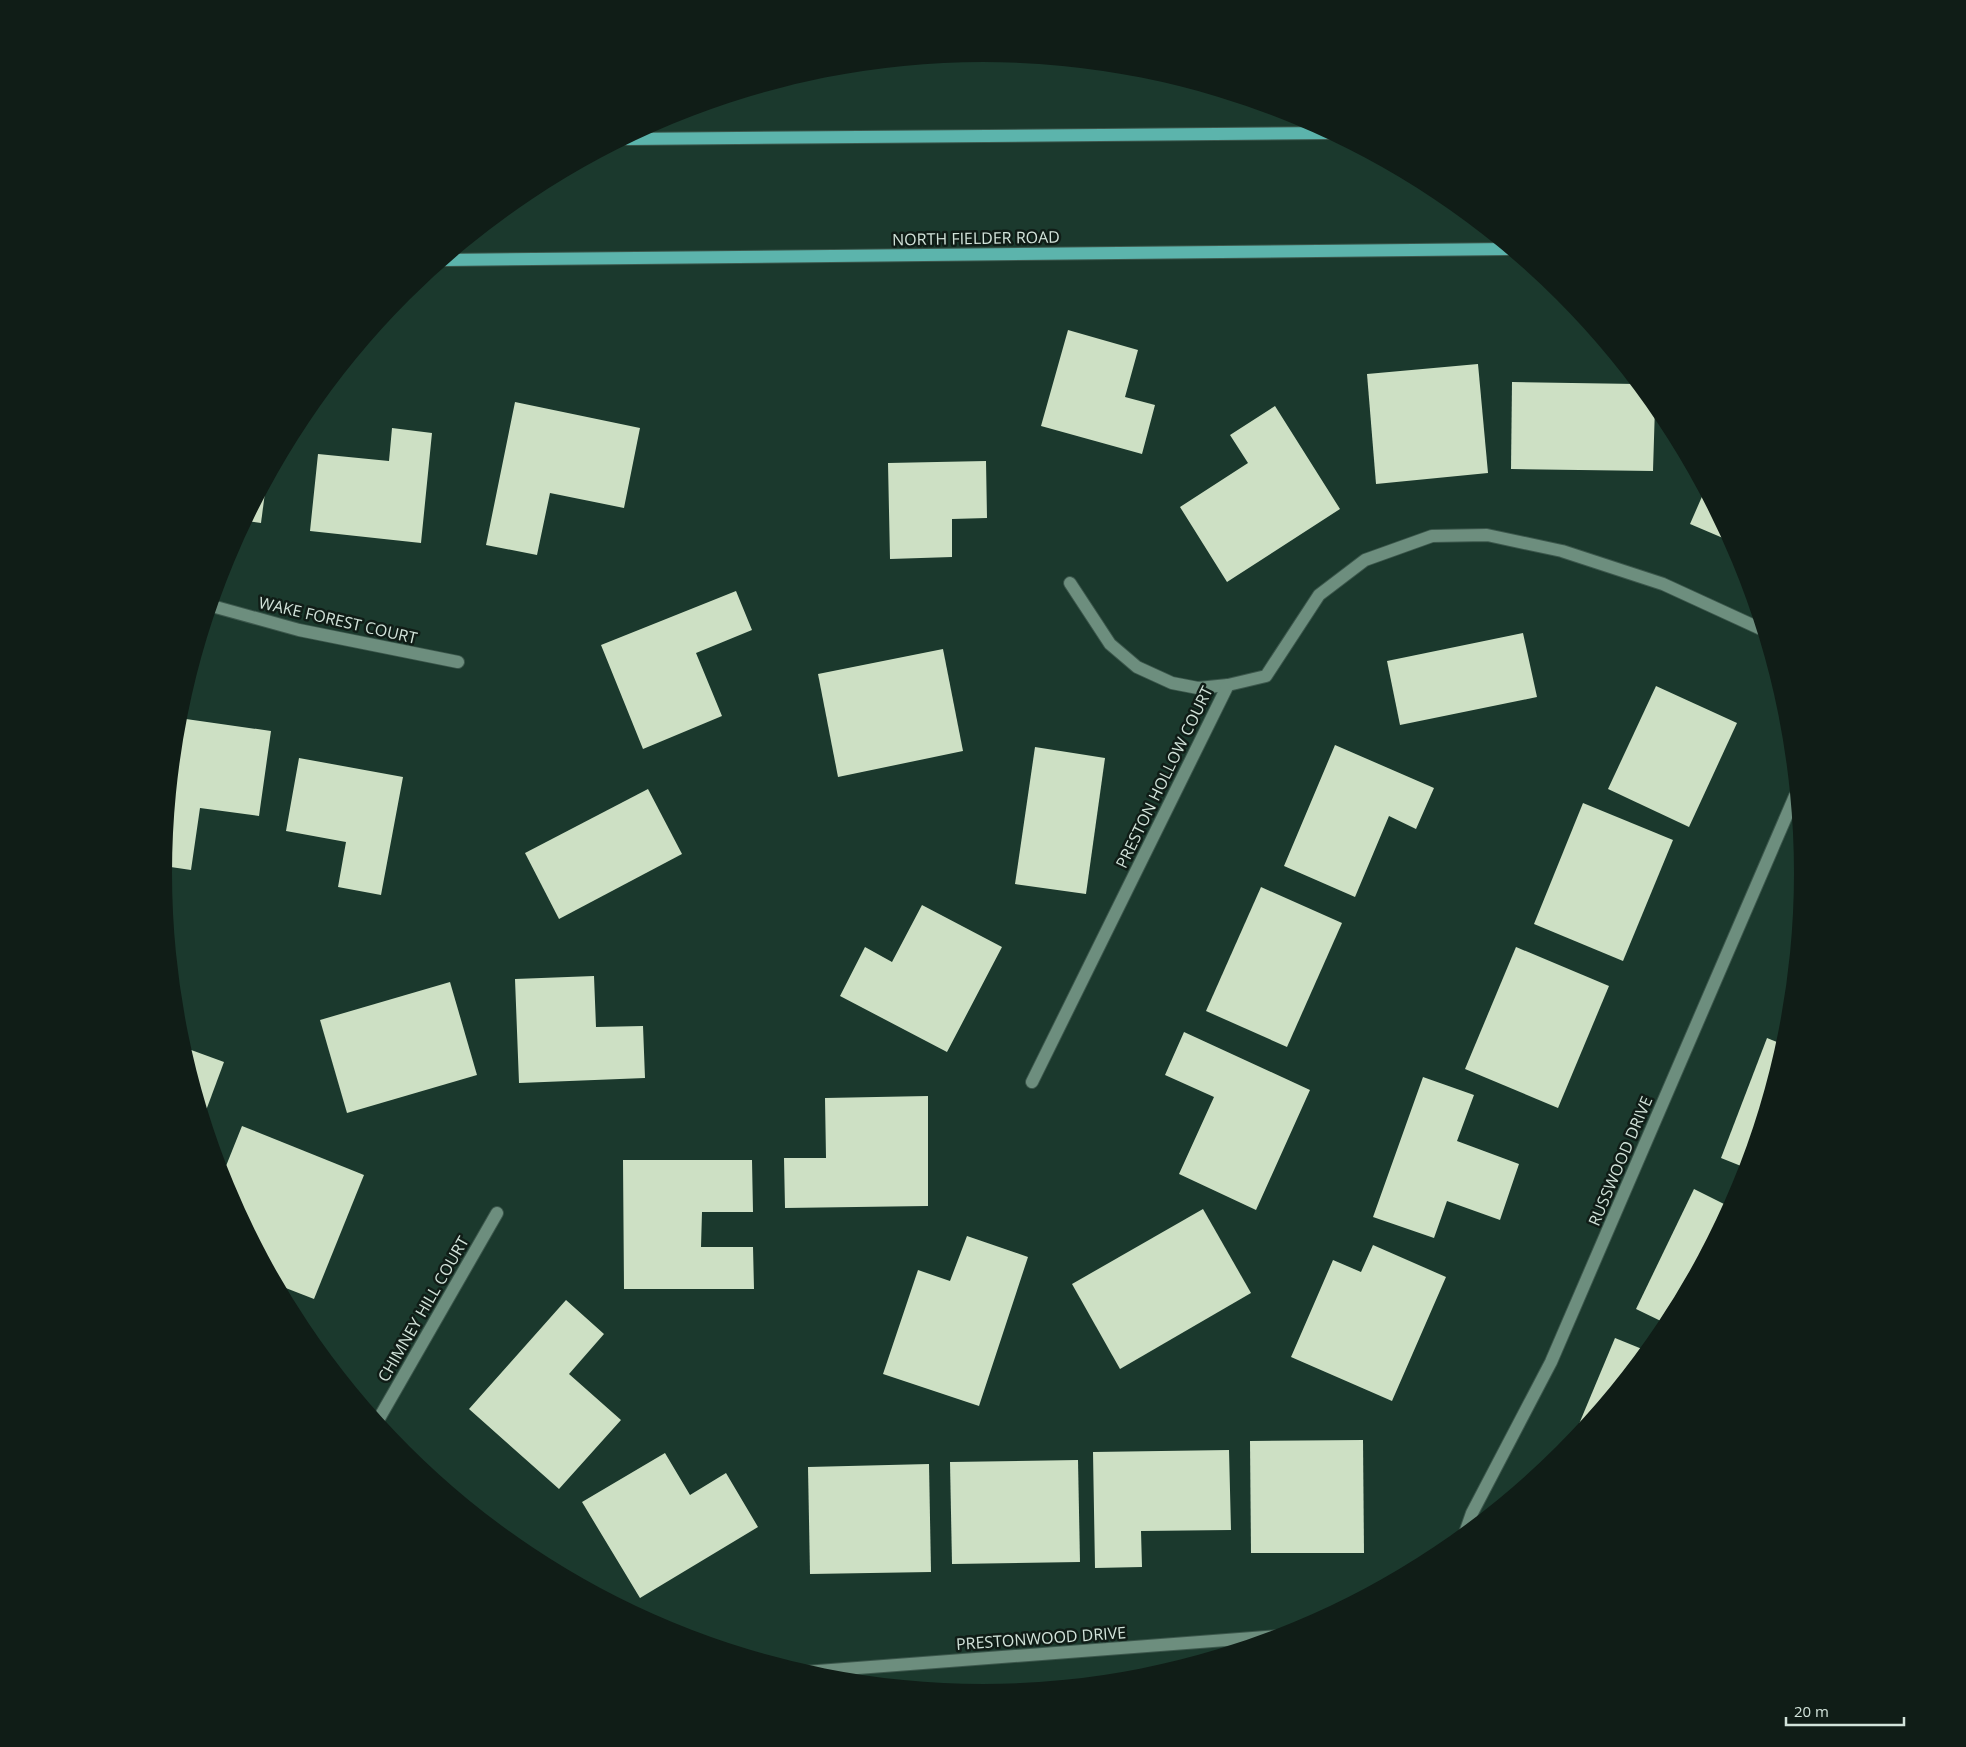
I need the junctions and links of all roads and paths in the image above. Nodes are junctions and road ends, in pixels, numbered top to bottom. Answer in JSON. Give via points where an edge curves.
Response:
{"nodes":[{"id":1,"x":1313,"y":133,"type":"edge"},
{"id":2,"x":640,"y":139,"type":"edge"},
{"id":3,"x":1500,"y":249,"type":"edge"},
{"id":4,"x":453,"y":260,"type":"edge"},
{"id":5,"x":1070,"y":583,"type":"dead end"},
{"id":6,"x":217,"y":607,"type":"edge"},
{"id":7,"x":1755,"y":626,"type":"edge"},
{"id":8,"x":458,"y":662,"type":"dead end"},
{"id":9,"x":1228,"y":685,"type":"junction"},
{"id":10,"x":1791,"y":806,"type":"edge"},
{"id":11,"x":1032,"y":1082,"type":"dead end"},
{"id":12,"x":497,"y":1213,"type":"dead end"},
{"id":13,"x":380,"y":1416,"type":"edge"},
{"id":14,"x":1468,"y":1523,"type":"edge"},
{"id":15,"x":1252,"y":1638,"type":"edge"},
{"id":16,"x":831,"y":1670,"type":"edge"}],
"edges":[{"from":1,"to":2,"type":"main road"},
{"from":3,"to":4,"type":"main road","name":"NORTH FIELDER ROAD"},
{"from":5,"to":9,"type":"street","via":[[1110,644],[1138,667],[1172,683],[1198,688]]},
{"from":6,"to":8,"type":"street","name":"WAKE FOREST COURT","via":[[298,630]]},
{"from":7,"to":9,"type":"street","name":"PRESTON HOLLOW COURT","via":[[1664,584],[1562,551],[1487,535],[1432,536],[1365,560],[1319,595],[1266,676]]},
{"from":9,"to":11,"type":"street","name":"PRESTON HOLLOW COURT"},
{"from":10,"to":14,"type":"street","name":"RUSSWOOD DRIVE","via":[[1551,1362]]},
{"from":12,"to":13,"type":"street","name":"CHIMNEY HILL COURT"},
{"from":15,"to":16,"type":"street","name":"PRESTONWOOD DRIVE"}]}
